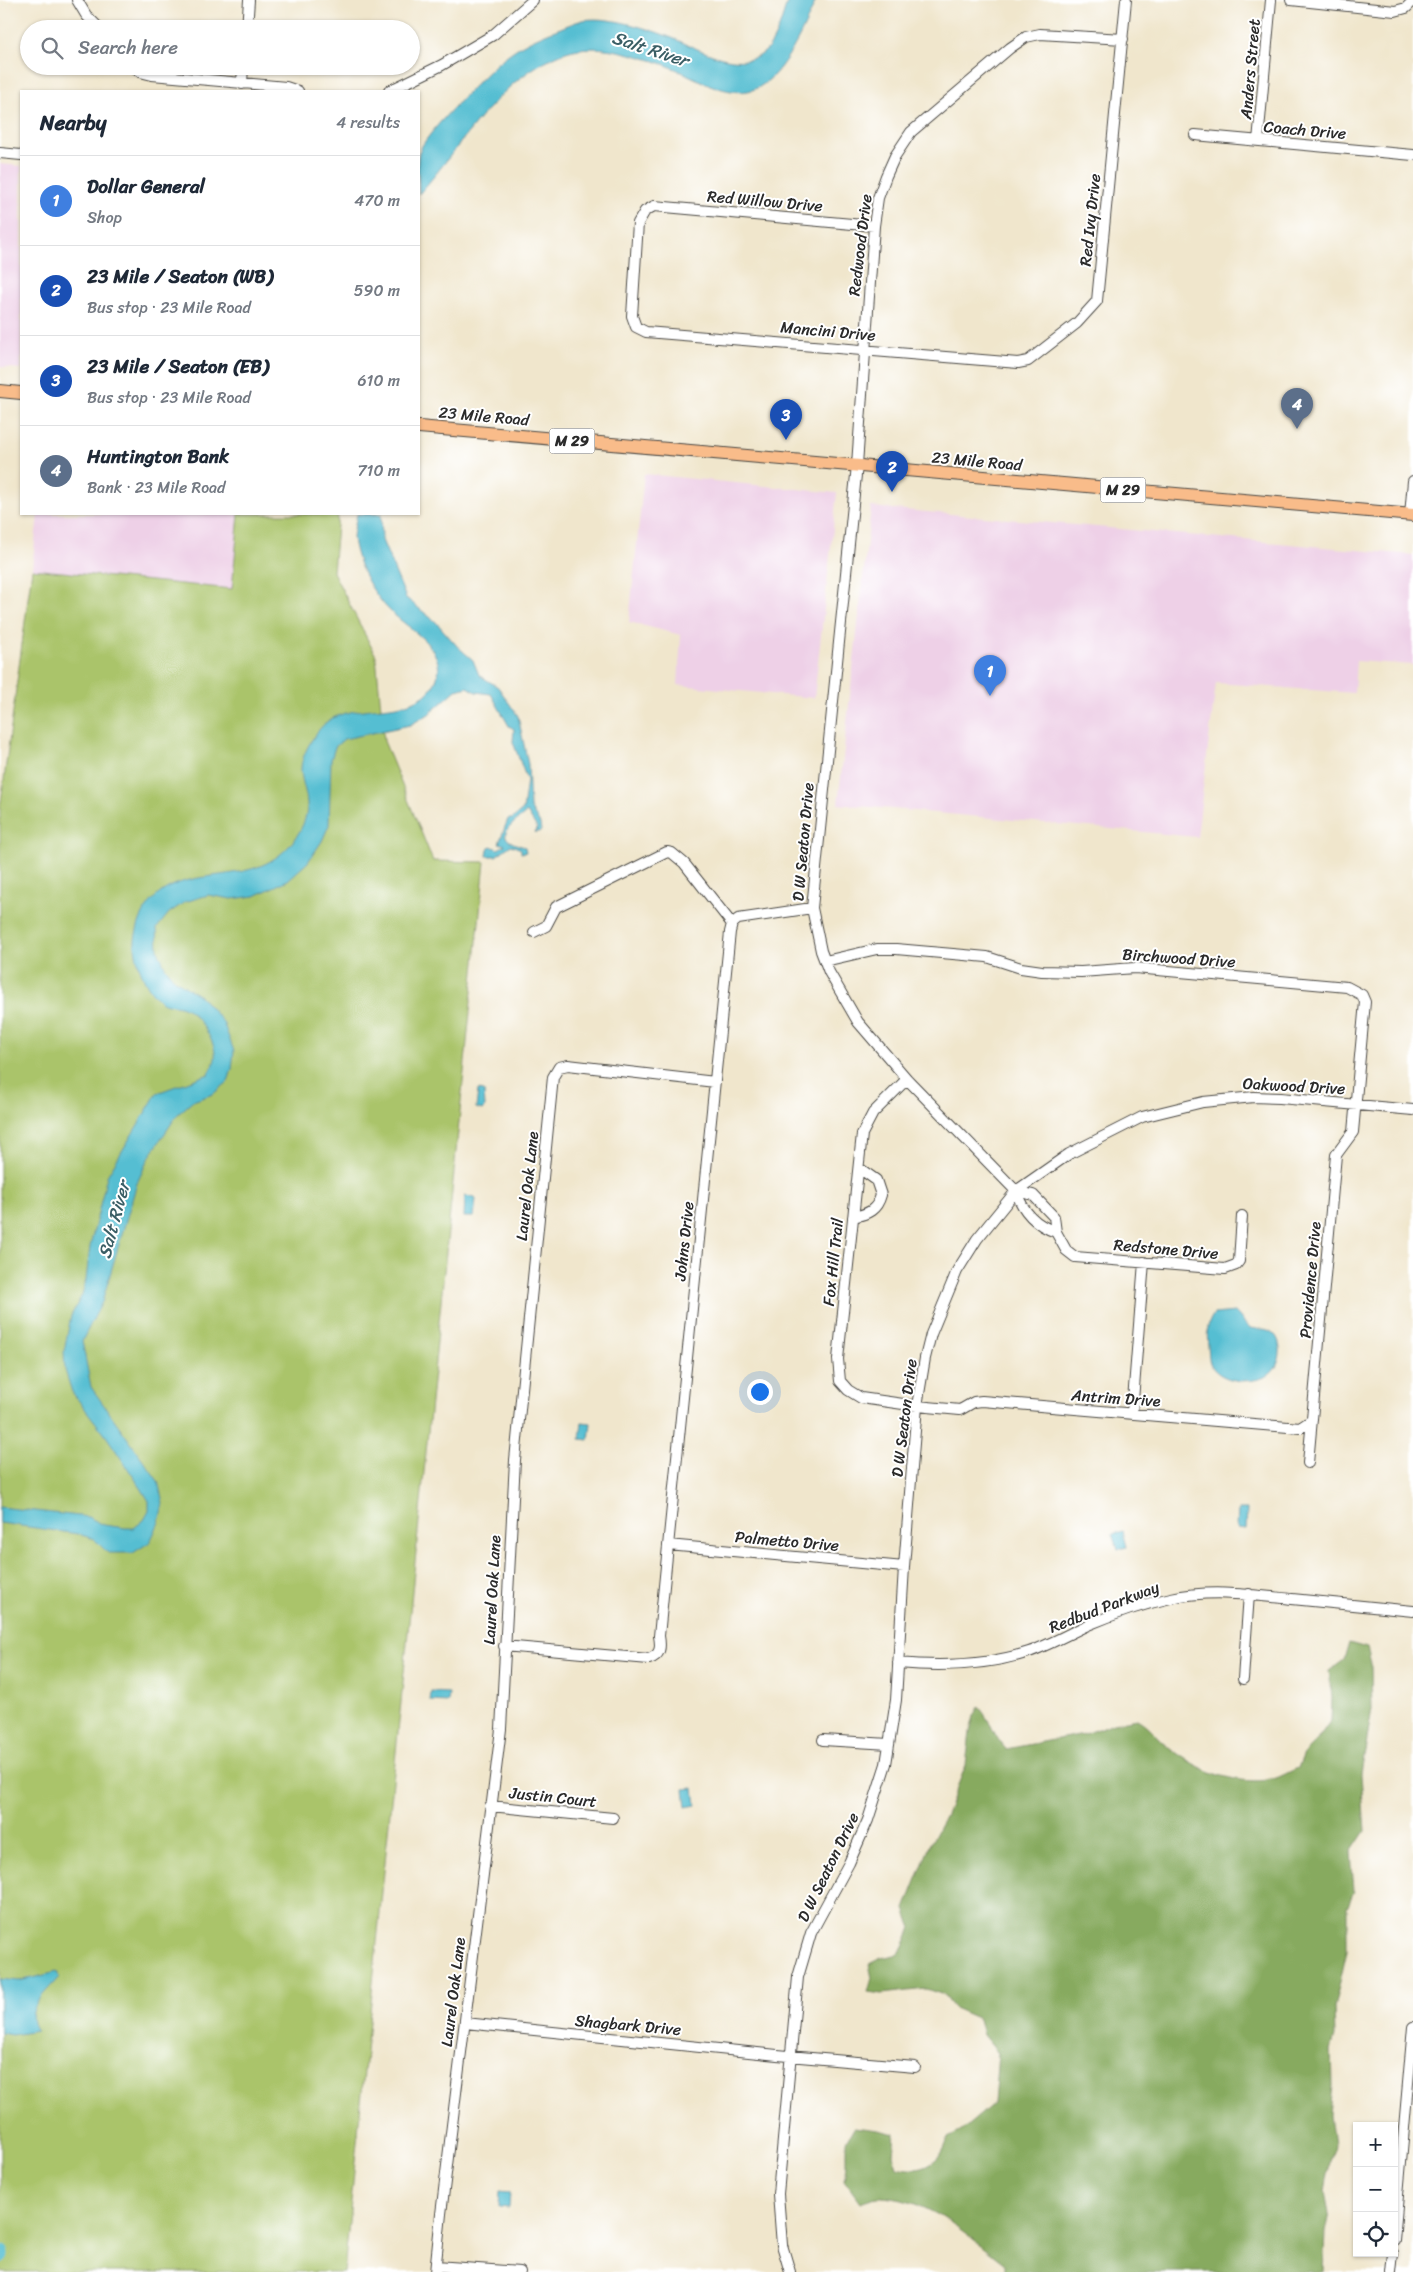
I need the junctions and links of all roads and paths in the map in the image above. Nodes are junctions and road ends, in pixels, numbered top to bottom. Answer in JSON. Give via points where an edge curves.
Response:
{"nodes":[{"id":1,"x":77,"y":0,"type":"edge"},
{"id":2,"x":249,"y":0,"type":"edge"},
{"id":3,"x":533,"y":0,"type":"edge"},
{"id":4,"x":1126,"y":0,"type":"edge"},
{"id":5,"x":1271,"y":0,"type":"edge"},
{"id":6,"x":1290,"y":0,"type":"edge"},
{"id":7,"x":1412,"y":2,"type":"edge"},
{"id":8,"x":91,"y":20,"type":"edge"},
{"id":9,"x":248,"y":20,"type":"edge"},
{"id":10,"x":1123,"y":40,"type":"junction"},
{"id":11,"x":152,"y":75,"type":"edge"},
{"id":12,"x":242,"y":75,"type":"edge"},
{"id":13,"x":242,"y":84,"type":"junction"},
{"id":14,"x":295,"y":90,"type":"edge"},
{"id":15,"x":391,"y":90,"type":"edge"},
{"id":16,"x":1195,"y":135,"type":"dead end"},
{"id":17,"x":1258,"y":141,"type":"junction"},
{"id":18,"x":0,"y":153,"type":"edge"},
{"id":19,"x":20,"y":155,"type":"edge"},
{"id":20,"x":1413,"y":155,"type":"edge"},
{"id":21,"x":874,"y":226,"type":"junction"},
{"id":22,"x":636,"y":327,"type":"joint"},
{"id":23,"x":864,"y":349,"type":"junction"},
{"id":24,"x":1018,"y":363,"type":"joint"},
{"id":25,"x":0,"y":391,"type":"edge"},
{"id":26,"x":20,"y":392,"type":"edge"},
{"id":27,"x":420,"y":427,"type":"edge"},
{"id":28,"x":857,"y":465,"type":"junction"},
{"id":29,"x":1413,"y":481,"type":"edge"},
{"id":30,"x":1411,"y":515,"type":"edge"},
{"id":31,"x":812,"y":908,"type":"junction"},
{"id":32,"x":732,"y":924,"type":"junction"},
{"id":33,"x":534,"y":932,"type":"dead end"},
{"id":34,"x":825,"y":961,"type":"junction"},
{"id":35,"x":907,"y":1079,"type":"junction"},
{"id":36,"x":715,"y":1082,"type":"junction"},
{"id":37,"x":1355,"y":1104,"type":"junction"},
{"id":38,"x":1413,"y":1110,"type":"edge"},
{"id":39,"x":859,"y":1168,"type":"junction"},
{"id":40,"x":1016,"y":1191,"type":"junction"},
{"id":41,"x":1242,"y":1216,"type":"dead end"},
{"id":42,"x":853,"y":1218,"type":"junction"},
{"id":43,"x":1056,"y":1232,"type":"junction"},
{"id":44,"x":1144,"y":1262,"type":"junction"},
{"id":45,"x":917,"y":1406,"type":"junction"},
{"id":46,"x":1132,"y":1413,"type":"junction"},
{"id":47,"x":1312,"y":1420,"type":"junction"},
{"id":48,"x":1308,"y":1463,"type":"dead end"},
{"id":49,"x":668,"y":1545,"type":"junction"},
{"id":50,"x":904,"y":1567,"type":"junction"},
{"id":51,"x":1249,"y":1594,"type":"junction"},
{"id":52,"x":1413,"y":1611,"type":"edge"},
{"id":53,"x":504,"y":1646,"type":"junction"},
{"id":54,"x":898,"y":1663,"type":"junction"},
{"id":55,"x":1243,"y":1679,"type":"dead end"},
{"id":56,"x":823,"y":1740,"type":"dead end"},
{"id":57,"x":890,"y":1744,"type":"junction"},
{"id":58,"x":490,"y":1806,"type":"junction"},
{"id":59,"x":613,"y":1818,"type":"dead end"},
{"id":60,"x":464,"y":2023,"type":"junction"},
{"id":61,"x":1413,"y":2027,"type":"edge"},
{"id":62,"x":790,"y":2056,"type":"junction"},
{"id":63,"x":915,"y":2067,"type":"dead end"},
{"id":64,"x":1396,"y":2212,"type":"edge"},
{"id":65,"x":1393,"y":2257,"type":"edge"},
{"id":66,"x":436,"y":2269,"type":"edge"},
{"id":67,"x":520,"y":2272,"type":"edge"},
{"id":68,"x":790,"y":2272,"type":"edge"},
{"id":69,"x":1391,"y":2272,"type":"edge"}],
"edges":[{"from":1,"to":8,"type":"street"},
{"from":2,"to":9,"type":"street"},
{"from":3,"to":15,"type":"street","via":[[493,35]]},
{"from":4,"to":10,"type":"street","name":"Red Ivy Drive"},
{"from":5,"to":17,"type":"street","name":"Anders Street"},
{"from":6,"to":7,"type":"street","via":[[1395,11]]},
{"from":10,"to":21,"type":"street","name":"Redwood Drive","via":[[1040,34],[1026,37],[1010,48],[911,132],[886,176],[878,198]]},
{"from":10,"to":24,"type":"street","name":"Red Ivy Drive","via":[[1098,301],[1077,323],[1028,361]]},
{"from":11,"to":13,"type":"street"},
{"from":12,"to":13,"type":"street"},
{"from":13,"to":14,"type":"street"},
{"from":16,"to":17,"type":"street","name":"Coach Drive"},
{"from":17,"to":20,"type":"street","name":"Coach Drive"},
{"from":18,"to":19,"type":"street"},
{"from":21,"to":22,"type":"street","name":"Red Willow Drive","via":[[654,206],[645,211],[638,223],[632,316]]},
{"from":21,"to":23,"type":"street","name":"Redwood Drive"},
{"from":22,"to":23,"type":"street","name":"Mancini Drive","via":[[646,332]]},
{"from":23,"to":24,"type":"street","name":"Mancini Drive"},
{"from":23,"to":28,"type":"street","name":"Redwood Drive"},
{"from":25,"to":26,"type":"main road"},
{"from":27,"to":28,"type":"main road","name":"23 Mile Road","number":"M 29"},
{"from":28,"to":30,"type":"main road","name":"23 Mile Road","number":"M 29"},
{"from":28,"to":31,"type":"street","name":"D W Seaton Drive"},
{"from":29,"to":30,"type":"street"},
{"from":31,"to":32,"type":"street","via":[[738,919]]},
{"from":31,"to":34,"type":"street","name":"D W Seaton Drive"},
{"from":32,"to":33,"type":"street","via":[[684,863],[672,852],[667,852],[556,907],[546,926]]},
{"from":32,"to":36,"type":"street","name":"Johns Drive"},
{"from":34,"to":35,"type":"street","name":"D W Seaton Drive","via":[[837,989],[858,1022]]},
{"from":34,"to":37,"type":"street","name":"Birchwood Drive","via":[[886,948],[987,957],[1042,971],[1135,968],[1347,987],[1362,995],[1365,1002]]},
{"from":35,"to":39,"type":"street","name":"Fox Hill Trail","via":[[865,1125]]},
{"from":35,"to":40,"type":"street","name":"D W Seaton Drive"},
{"from":36,"to":49,"type":"street","name":"Johns Drive"},
{"from":36,"to":53,"type":"street","name":"Laurel Oak Lane","via":[[575,1066],[559,1068],[554,1073],[514,1467]]},
{"from":37,"to":38,"type":"street","name":"Oakwood Drive"},
{"from":37,"to":40,"type":"street","name":"Oakwood Drive","via":[[1254,1097],[1183,1106],[1121,1126],[1069,1154]]},
{"from":37,"to":47,"type":"street","name":"Providence Drive","via":[[1353,1132],[1336,1155]]},
{"from":39,"to":42,"type":"street","name":"Fox Hill Trail"},
{"from":39,"to":42,"type":"street","via":[[876,1180],[880,1195],[874,1209]]},
{"from":40,"to":43,"type":"street","name":"Redstone Drive","via":[[1021,1206],[1042,1227]]},
{"from":40,"to":43,"type":"street","name":"Redstone Drive","via":[[1033,1194],[1054,1217]]},
{"from":40,"to":45,"type":"street","name":"D W Seaton Drive","via":[[965,1256],[949,1288],[931,1334]]},
{"from":41,"to":44,"type":"street","name":"Redstone Drive","via":[[1236,1265],[1219,1268]]},
{"from":42,"to":45,"type":"street","name":"Fox Hill Trail","via":[[838,1375],[844,1386],[861,1398]]},
{"from":43,"to":44,"type":"street","name":"Redstone Drive","via":[[1066,1250],[1075,1257]]},
{"from":44,"to":46,"type":"street"},
{"from":45,"to":46,"type":"street","name":"Antrim Drive","via":[[960,1410],[982,1401]]},
{"from":45,"to":50,"type":"street","name":"D W Seaton Drive"},
{"from":46,"to":47,"type":"street","name":"Antrim Drive","via":[[1300,1428]]},
{"from":47,"to":48,"type":"street","name":"Providence Drive"},
{"from":49,"to":50,"type":"street","name":"Palmetto Drive"},
{"from":49,"to":53,"type":"street","name":"Johns Drive","via":[[660,1642],[658,1654],[649,1660]]},
{"from":50,"to":54,"type":"street","name":"D W Seaton Drive"},
{"from":51,"to":52,"type":"street","name":"Redbud Parkway"},
{"from":51,"to":54,"type":"street","name":"Redbud Parkway","via":[[1213,1593],[1172,1598],[1089,1625],[1030,1651],[987,1662],[953,1666]]},
{"from":51,"to":55,"type":"street"},
{"from":53,"to":58,"type":"street","name":"Laurel Oak Lane","via":[[501,1729]]},
{"from":54,"to":57,"type":"street","name":"D W Seaton Drive"},
{"from":56,"to":57,"type":"street"},
{"from":57,"to":62,"type":"street","name":"D W Seaton Drive","via":[[868,1820],[805,1951],[796,1991]]},
{"from":58,"to":59,"type":"street","name":"Justin Court"},
{"from":58,"to":60,"type":"street","name":"Laurel Oak Lane"},
{"from":60,"to":62,"type":"street","name":"Shagbark Drive"},
{"from":60,"to":66,"type":"street","name":"Laurel Oak Lane"},
{"from":61,"to":64,"type":"street"},
{"from":62,"to":63,"type":"street","name":"Shagbark Drive"},
{"from":62,"to":68,"type":"street","name":"D W Seaton Drive","via":[[778,2194],[782,2245]]},
{"from":65,"to":69,"type":"street"},
{"from":66,"to":67,"type":"street"}]}
